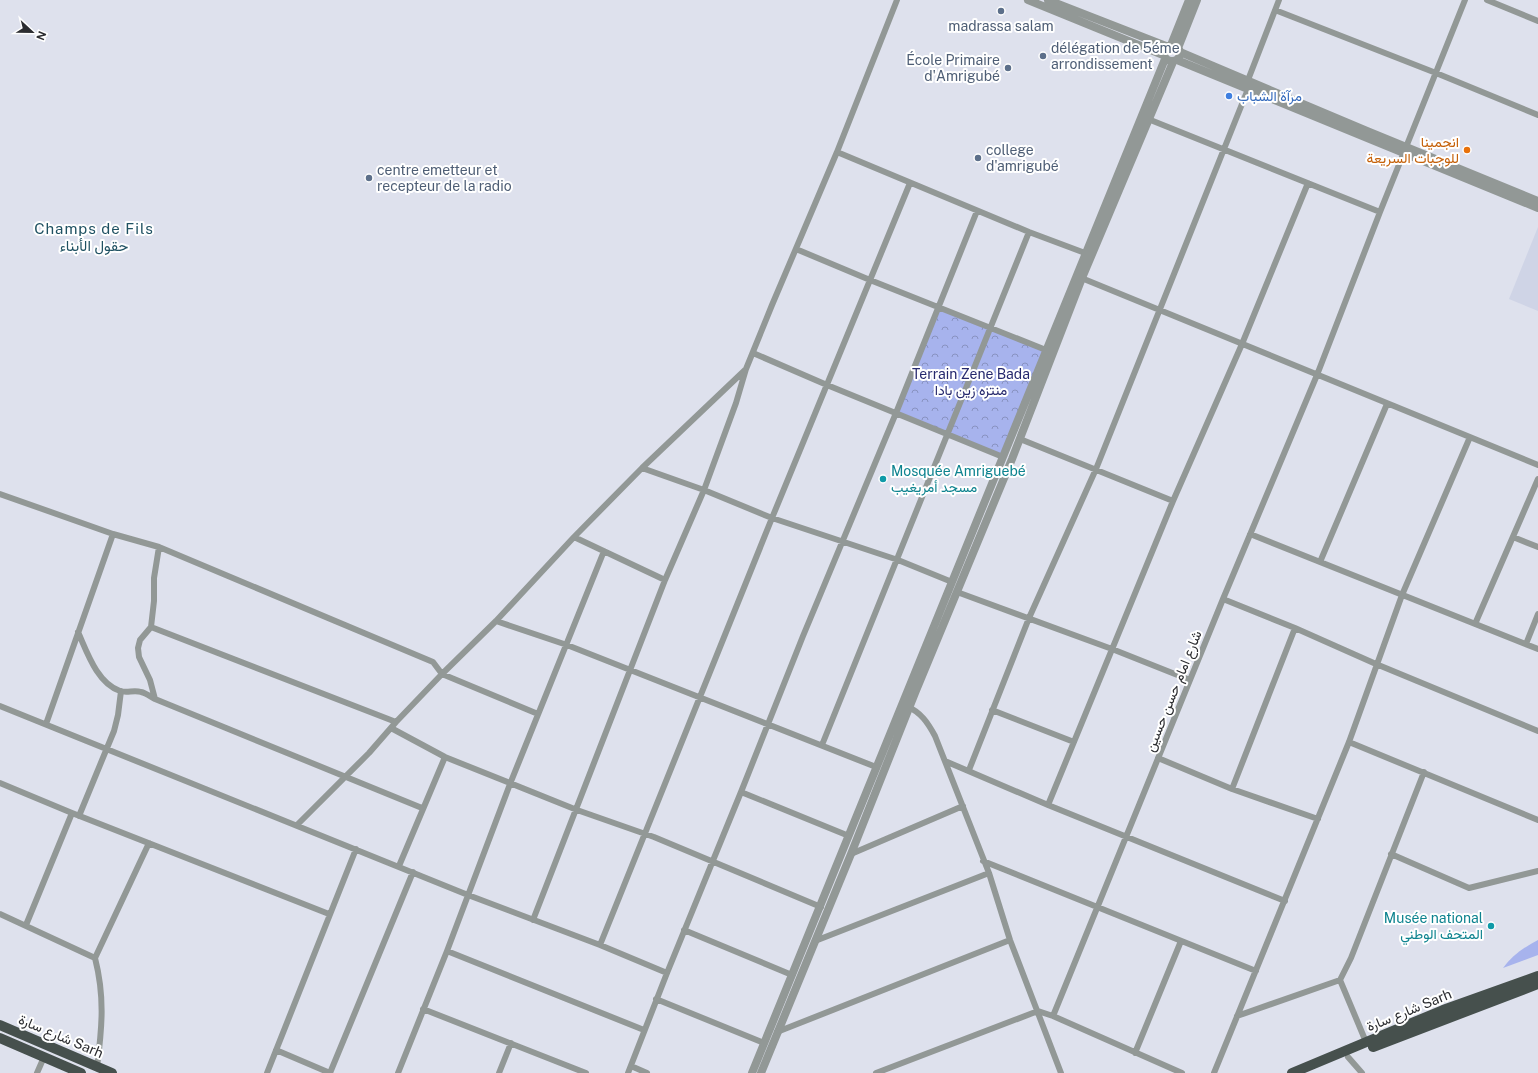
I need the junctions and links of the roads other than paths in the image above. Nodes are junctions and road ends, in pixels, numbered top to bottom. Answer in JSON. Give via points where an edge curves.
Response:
{"nodes":[{"id":1,"x":897,"y":0,"type":"edge"},
{"id":2,"x":1028,"y":0,"type":"edge"},
{"id":3,"x":1048,"y":0,"type":"edge"},
{"id":4,"x":1189,"y":0,"type":"edge"},
{"id":5,"x":1197,"y":0,"type":"edge"},
{"id":6,"x":1279,"y":0,"type":"edge"},
{"id":7,"x":1466,"y":0,"type":"edge"},
{"id":8,"x":1487,"y":0,"type":"edge"},
{"id":9,"x":1274,"y":10,"type":"junction"},
{"id":10,"x":1538,"y":20,"type":"edge"},
{"id":11,"x":1174,"y":48,"type":"junction"},
{"id":12,"x":1169,"y":59,"type":"junction"},
{"id":13,"x":1436,"y":72,"type":"junction"},
{"id":14,"x":1248,"y":80,"type":"junction"},
{"id":15,"x":1248,"y":89,"type":"junction"},
{"id":16,"x":1538,"y":114,"type":"edge"},
{"id":17,"x":1148,"y":119,"type":"junction"},
{"id":18,"x":1224,"y":149,"type":"junction"},
{"id":19,"x":1406,"y":150,"type":"junction"},
{"id":20,"x":837,"y":152,"type":"junction"},
{"id":21,"x":910,"y":183,"type":"junction"},
{"id":22,"x":1308,"y":183,"type":"junction"},
{"id":23,"x":1538,"y":201,"type":"edge"},
{"id":24,"x":1538,"y":208,"type":"edge"},
{"id":25,"x":977,"y":210,"type":"junction"},
{"id":26,"x":1380,"y":212,"type":"junction"},
{"id":27,"x":1029,"y":232,"type":"junction"},
{"id":28,"x":796,"y":249,"type":"junction"},
{"id":29,"x":1085,"y":253,"type":"junction"},
{"id":30,"x":1079,"y":277,"type":"junction"},
{"id":31,"x":870,"y":280,"type":"junction"},
{"id":32,"x":938,"y":307,"type":"junction"},
{"id":33,"x":1160,"y":310,"type":"junction"},
{"id":34,"x":991,"y":328,"type":"junction"},
{"id":35,"x":1242,"y":344,"type":"junction"},
{"id":36,"x":1046,"y":350,"type":"junction"},
{"id":37,"x":753,"y":353,"type":"junction"},
{"id":38,"x":746,"y":369,"type":"junction"},
{"id":39,"x":1317,"y":375,"type":"junction"},
{"id":40,"x":827,"y":385,"type":"junction"},
{"id":41,"x":1387,"y":404,"type":"junction"},
{"id":42,"x":896,"y":413,"type":"junction"},
{"id":43,"x":948,"y":435,"type":"junction"},
{"id":44,"x":1470,"y":437,"type":"junction"},
{"id":45,"x":1020,"y":439,"type":"junction"},
{"id":46,"x":1003,"y":457,"type":"junction"},
{"id":47,"x":1538,"y":465,"type":"edge"},
{"id":48,"x":642,"y":468,"type":"junction"},
{"id":49,"x":1096,"y":469,"type":"junction"},
{"id":50,"x":1538,"y":479,"type":"edge"},
{"id":51,"x":704,"y":490,"type":"junction"},
{"id":52,"x":0,"y":494,"type":"edge"},
{"id":53,"x":1173,"y":501,"type":"junction"},
{"id":54,"x":772,"y":518,"type":"junction"},
{"id":55,"x":113,"y":534,"type":"junction"},
{"id":56,"x":1250,"y":534,"type":"junction"},
{"id":57,"x":1513,"y":536,"type":"junction"},
{"id":58,"x":574,"y":537,"type":"junction"},
{"id":59,"x":841,"y":541,"type":"junction"},
{"id":60,"x":158,"y":547,"type":"junction"},
{"id":61,"x":1538,"y":547,"type":"edge"},
{"id":62,"x":604,"y":551,"type":"junction"},
{"id":63,"x":898,"y":560,"type":"junction"},
{"id":64,"x":1320,"y":562,"type":"junction"},
{"id":65,"x":665,"y":580,"type":"junction"},
{"id":66,"x":952,"y":582,"type":"junction"},
{"id":67,"x":957,"y":592,"type":"junction"},
{"id":68,"x":1402,"y":595,"type":"junction"},
{"id":69,"x":1223,"y":599,"type":"junction"},
{"id":70,"x":1538,"y":614,"type":"edge"},
{"id":71,"x":1029,"y":618,"type":"junction"},
{"id":72,"x":496,"y":621,"type":"junction"},
{"id":73,"x":1475,"y":624,"type":"junction"},
{"id":74,"x":151,"y":626,"type":"junction"},
{"id":75,"x":1295,"y":628,"type":"junction"},
{"id":76,"x":78,"y":632,"type":"junction"},
{"id":77,"x":1526,"y":644,"type":"junction"},
{"id":78,"x":567,"y":645,"type":"junction"},
{"id":79,"x":1112,"y":649,"type":"junction"},
{"id":80,"x":1538,"y":649,"type":"edge"},
{"id":81,"x":1376,"y":664,"type":"junction"},
{"id":82,"x":630,"y":670,"type":"junction"},
{"id":83,"x":442,"y":674,"type":"junction"},
{"id":84,"x":1190,"y":680,"type":"junction"},
{"id":85,"x":121,"y":692,"type":"junction"},
{"id":86,"x":700,"y":698,"type":"junction"},
{"id":87,"x":155,"y":699,"type":"junction"},
{"id":88,"x":0,"y":706,"type":"edge"},
{"id":89,"x":906,"y":706,"type":"junction"},
{"id":90,"x":992,"y":710,"type":"junction"},
{"id":91,"x":538,"y":714,"type":"junction"},
{"id":92,"x":46,"y":724,"type":"junction"},
{"id":93,"x":767,"y":724,"type":"junction"},
{"id":94,"x":393,"y":725,"type":"junction"},
{"id":95,"x":1538,"y":731,"type":"edge"},
{"id":96,"x":1074,"y":742,"type":"junction"},
{"id":97,"x":1348,"y":742,"type":"junction"},
{"id":98,"x":822,"y":745,"type":"junction"},
{"id":99,"x":106,"y":749,"type":"junction"},
{"id":100,"x":445,"y":757,"type":"junction"},
{"id":101,"x":1158,"y":758,"type":"junction"},
{"id":102,"x":945,"y":761,"type":"junction"},
{"id":103,"x":876,"y":767,"type":"junction"},
{"id":104,"x":969,"y":770,"type":"junction"},
{"id":105,"x":1424,"y":772,"type":"junction"},
{"id":106,"x":344,"y":777,"type":"junction"},
{"id":107,"x":0,"y":783,"type":"edge"},
{"id":108,"x":510,"y":784,"type":"junction"},
{"id":109,"x":1232,"y":789,"type":"junction"},
{"id":110,"x":741,"y":792,"type":"junction"},
{"id":111,"x":1048,"y":805,"type":"junction"},
{"id":112,"x":963,"y":806,"type":"junction"},
{"id":113,"x":422,"y":808,"type":"junction"},
{"id":114,"x":576,"y":810,"type":"junction"},
{"id":115,"x":72,"y":813,"type":"junction"},
{"id":116,"x":79,"y":816,"type":"junction"},
{"id":117,"x":1318,"y":819,"type":"junction"},
{"id":118,"x":1538,"y":820,"type":"edge"},
{"id":119,"x":297,"y":825,"type":"junction"},
{"id":120,"x":646,"y":834,"type":"junction"},
{"id":121,"x":849,"y":836,"type":"junction"},
{"id":122,"x":1126,"y":836,"type":"junction"},
{"id":123,"x":149,"y":842,"type":"junction"},
{"id":124,"x":356,"y":849,"type":"junction"},
{"id":125,"x":851,"y":854,"type":"junction"},
{"id":126,"x":1391,"y":854,"type":"junction"},
{"id":127,"x":983,"y":861,"type":"junction"},
{"id":128,"x":713,"y":862,"type":"junction"},
{"id":129,"x":399,"y":866,"type":"junction"},
{"id":130,"x":1538,"y":871,"type":"edge"},
{"id":131,"x":413,"y":872,"type":"junction"},
{"id":132,"x":989,"y":873,"type":"junction"},
{"id":133,"x":468,"y":895,"type":"junction"},
{"id":134,"x":1285,"y":901,"type":"junction"},
{"id":135,"x":821,"y":906,"type":"junction"},
{"id":136,"x":1097,"y":906,"type":"junction"},
{"id":137,"x":0,"y":914,"type":"edge"},
{"id":138,"x":329,"y":914,"type":"junction"},
{"id":139,"x":533,"y":920,"type":"junction"},
{"id":140,"x":26,"y":925,"type":"junction"},
{"id":141,"x":684,"y":930,"type":"junction"},
{"id":142,"x":1010,"y":940,"type":"junction"},
{"id":143,"x":815,"y":941,"type":"junction"},
{"id":144,"x":1181,"y":941,"type":"junction"},
{"id":145,"x":600,"y":946,"type":"junction"},
{"id":146,"x":447,"y":951,"type":"junction"},
{"id":147,"x":95,"y":958,"type":"junction"},
{"id":148,"x":1256,"y":971,"type":"junction"},
{"id":149,"x":667,"y":973,"type":"junction"},
{"id":150,"x":792,"y":975,"type":"junction"},
{"id":151,"x":1538,"y":976,"type":"edge"},
{"id":152,"x":1340,"y":980,"type":"junction"},
{"id":153,"x":1538,"y":984,"type":"edge"},
{"id":154,"x":656,"y":999,"type":"junction"},
{"id":155,"x":423,"y":1010,"type":"junction"},
{"id":156,"x":1038,"y":1011,"type":"junction"},
{"id":157,"x":1053,"y":1016,"type":"junction"},
{"id":158,"x":1237,"y":1016,"type":"junction"},
{"id":159,"x":0,"y":1025,"type":"edge"},
{"id":160,"x":644,"y":1030,"type":"junction"},
{"id":161,"x":776,"y":1032,"type":"junction"},
{"id":162,"x":0,"y":1038,"type":"edge"},
{"id":163,"x":1366,"y":1042,"type":"junction"},
{"id":164,"x":511,"y":1043,"type":"junction"},
{"id":165,"x":764,"y":1043,"type":"junction"},
{"id":166,"x":276,"y":1050,"type":"junction"},
{"id":167,"x":1135,"y":1053,"type":"junction"},
{"id":168,"x":44,"y":1057,"type":"junction"},
{"id":169,"x":1348,"y":1057,"type":"junction"},
{"id":170,"x":631,"y":1066,"type":"junction"},
{"id":171,"x":98,"y":1067,"type":"junction"},
{"id":172,"x":37,"y":1073,"type":"edge"},
{"id":173,"x":81,"y":1073,"type":"edge"},
{"id":174,"x":112,"y":1073,"type":"edge"},
{"id":175,"x":266,"y":1073,"type":"edge"},
{"id":176,"x":330,"y":1073,"type":"edge"},
{"id":177,"x":398,"y":1073,"type":"edge"},
{"id":178,"x":499,"y":1073,"type":"edge"},
{"id":179,"x":586,"y":1073,"type":"edge"},
{"id":180,"x":628,"y":1073,"type":"edge"},
{"id":181,"x":647,"y":1073,"type":"edge"},
{"id":182,"x":752,"y":1073,"type":"edge"},
{"id":183,"x":760,"y":1073,"type":"edge"},
{"id":184,"x":876,"y":1073,"type":"edge"},
{"id":185,"x":1061,"y":1073,"type":"edge"},
{"id":186,"x":1182,"y":1073,"type":"edge"},
{"id":187,"x":1214,"y":1073,"type":"edge"},
{"id":188,"x":1292,"y":1073,"type":"edge"},
{"id":189,"x":1308,"y":1073,"type":"edge"},
{"id":190,"x":1362,"y":1073,"type":"edge"}],
"edges":[{"from":1,"to":20,"type":"street"},
{"from":2,"to":12,"type":"street"},
{"from":3,"to":11,"type":"street"},
{"from":4,"to":11,"type":"street"},
{"from":5,"to":11,"type":"street"},
{"from":6,"to":9,"type":"street"},
{"from":7,"to":13,"type":"street","name":"شارع امام حسن حسين"},
{"from":8,"to":10,"type":"street"},
{"from":9,"to":13,"type":"street"},
{"from":9,"to":14,"type":"street"},
{"from":11,"to":12,"type":"street","via":[[1164,50]]},
{"from":11,"to":12,"type":"street","via":[[1180,56]]},
{"from":11,"to":14,"type":"street"},
{"from":12,"to":15,"type":"street"},
{"from":12,"to":17,"type":"street"},
{"from":12,"to":29,"type":"street"},
{"from":13,"to":16,"type":"street"},
{"from":13,"to":19,"type":"street","name":"شارع امام حسن حسين"},
{"from":14,"to":15,"type":"street"},
{"from":14,"to":19,"type":"street"},
{"from":15,"to":18,"type":"street"},
{"from":15,"to":19,"type":"street"},
{"from":17,"to":18,"type":"street"},
{"from":17,"to":30,"type":"street"},
{"from":18,"to":22,"type":"street"},
{"from":18,"to":33,"type":"street"},
{"from":19,"to":23,"type":"street"},
{"from":19,"to":24,"type":"street"},
{"from":19,"to":26,"type":"street","name":"شارع امام حسن حسين"},
{"from":20,"to":21,"type":"street"},
{"from":20,"to":28,"type":"street"},
{"from":21,"to":25,"type":"street"},
{"from":21,"to":31,"type":"street"},
{"from":22,"to":26,"type":"street"},
{"from":22,"to":35,"type":"street"},
{"from":25,"to":27,"type":"street"},
{"from":25,"to":32,"type":"street"},
{"from":26,"to":39,"type":"street","name":"شارع امام حسن حسين"},
{"from":27,"to":29,"type":"street"},
{"from":27,"to":34,"type":"street"},
{"from":28,"to":31,"type":"street"},
{"from":28,"to":37,"type":"street"},
{"from":29,"to":30,"type":"street"},
{"from":30,"to":33,"type":"street"},
{"from":30,"to":36,"type":"street"},
{"from":30,"to":45,"type":"street"},
{"from":31,"to":32,"type":"street"},
{"from":31,"to":40,"type":"street"},
{"from":32,"to":34,"type":"street"},
{"from":32,"to":42,"type":"street"},
{"from":33,"to":35,"type":"street"},
{"from":33,"to":49,"type":"street"},
{"from":34,"to":36,"type":"street"},
{"from":34,"to":43,"type":"street"},
{"from":35,"to":39,"type":"street"},
{"from":35,"to":53,"type":"street"},
{"from":36,"to":46,"type":"street"},
{"from":37,"to":38,"type":"street"},
{"from":37,"to":40,"type":"street"},
{"from":38,"to":48,"type":"street"},
{"from":38,"to":51,"type":"street"},
{"from":39,"to":41,"type":"street"},
{"from":39,"to":56,"type":"street","name":"شارع امام حسن حسين"},
{"from":40,"to":42,"type":"street"},
{"from":40,"to":54,"type":"street"},
{"from":41,"to":44,"type":"street"},
{"from":41,"to":64,"type":"street"},
{"from":42,"to":43,"type":"street"},
{"from":42,"to":59,"type":"street"},
{"from":43,"to":46,"type":"street"},
{"from":43,"to":63,"type":"street"},
{"from":44,"to":47,"type":"street"},
{"from":44,"to":68,"type":"street"},
{"from":45,"to":49,"type":"street"},
{"from":45,"to":67,"type":"street"},
{"from":46,"to":66,"type":"street"},
{"from":48,"to":51,"type":"street"},
{"from":48,"to":58,"type":"street"},
{"from":49,"to":53,"type":"street"},
{"from":49,"to":71,"type":"street"},
{"from":50,"to":57,"type":"street"},
{"from":51,"to":54,"type":"street"},
{"from":51,"to":65,"type":"street"},
{"from":52,"to":55,"type":"street"},
{"from":53,"to":79,"type":"street"},
{"from":54,"to":59,"type":"street"},
{"from":54,"to":86,"type":"street"},
{"from":55,"to":60,"type":"street"},
{"from":55,"to":76,"type":"street"},
{"from":56,"to":64,"type":"street"},
{"from":56,"to":69,"type":"street","name":"شارع امام حسن حسين"},
{"from":57,"to":61,"type":"street"},
{"from":57,"to":73,"type":"street"},
{"from":58,"to":62,"type":"street"},
{"from":58,"to":72,"type":"street"},
{"from":59,"to":63,"type":"street"},
{"from":59,"to":93,"type":"street"},
{"from":60,"to":74,"type":"street"},
{"from":60,"to":83,"type":"street","via":[[433,662]]},
{"from":62,"to":65,"type":"street"},
{"from":62,"to":78,"type":"street"},
{"from":63,"to":66,"type":"street"},
{"from":63,"to":98,"type":"street"},
{"from":64,"to":68,"type":"street"},
{"from":65,"to":82,"type":"street"},
{"from":66,"to":89,"type":"street"},
{"from":67,"to":71,"type":"street"},
{"from":67,"to":89,"type":"street"},
{"from":68,"to":73,"type":"street"},
{"from":68,"to":81,"type":"street"},
{"from":69,"to":75,"type":"street"},
{"from":69,"to":84,"type":"street","name":"شارع امام حسن حسين"},
{"from":70,"to":77,"type":"street"},
{"from":71,"to":79,"type":"street"},
{"from":71,"to":90,"type":"street"},
{"from":72,"to":78,"type":"street"},
{"from":72,"to":83,"type":"street"},
{"from":73,"to":77,"type":"street"},
{"from":74,"to":87,"type":"street","via":[[140,640],[138,648]]},
{"from":74,"to":94,"type":"street"},
{"from":75,"to":81,"type":"street"},
{"from":75,"to":109,"type":"street"},
{"from":76,"to":85,"type":"street","via":[[102,679]]},
{"from":76,"to":92,"type":"street"},
{"from":77,"to":80,"type":"street"},
{"from":78,"to":82,"type":"street"},
{"from":78,"to":91,"type":"street"},
{"from":79,"to":84,"type":"street"},
{"from":79,"to":96,"type":"street"},
{"from":81,"to":95,"type":"street"},
{"from":81,"to":97,"type":"street"},
{"from":82,"to":86,"type":"street"},
{"from":82,"to":114,"type":"street"},
{"from":83,"to":91,"type":"street"},
{"from":83,"to":94,"type":"street"},
{"from":84,"to":101,"type":"street","name":"شارع امام حسن حسين"},
{"from":85,"to":87,"type":"street","via":[[141,692]]},
{"from":85,"to":99,"type":"street","via":[[114,731]]},
{"from":86,"to":93,"type":"street"},
{"from":86,"to":120,"type":"street"},
{"from":87,"to":106,"type":"street"},
{"from":88,"to":92,"type":"street"},
{"from":89,"to":102,"type":"street","via":[[927,721],[936,736]]},
{"from":89,"to":103,"type":"street"},
{"from":89,"to":125,"type":"street"},
{"from":90,"to":96,"type":"street"},
{"from":90,"to":104,"type":"street"},
{"from":91,"to":108,"type":"street"},
{"from":92,"to":99,"type":"street"},
{"from":93,"to":98,"type":"street"},
{"from":93,"to":110,"type":"street"},
{"from":94,"to":100,"type":"street"},
{"from":94,"to":106,"type":"street"},
{"from":96,"to":111,"type":"street"},
{"from":97,"to":105,"type":"street"},
{"from":97,"to":117,"type":"street"},
{"from":98,"to":103,"type":"street"},
{"from":99,"to":116,"type":"street"},
{"from":99,"to":119,"type":"street"},
{"from":100,"to":108,"type":"street"},
{"from":100,"to":113,"type":"street"},
{"from":101,"to":109,"type":"street"},
{"from":101,"to":122,"type":"street","name":"شارع امام حسن حسين"},
{"from":102,"to":104,"type":"street"},
{"from":102,"to":112,"type":"street"},
{"from":103,"to":121,"type":"street"},
{"from":104,"to":111,"type":"street"},
{"from":105,"to":118,"type":"street"},
{"from":105,"to":126,"type":"street"},
{"from":106,"to":113,"type":"street"},
{"from":106,"to":119,"type":"street"},
{"from":107,"to":115,"type":"street"},
{"from":108,"to":114,"type":"street"},
{"from":108,"to":133,"type":"street"},
{"from":109,"to":117,"type":"street"},
{"from":110,"to":121,"type":"street"},
{"from":110,"to":128,"type":"street"},
{"from":111,"to":122,"type":"street"},
{"from":112,"to":125,"type":"street"},
{"from":112,"to":127,"type":"street"},
{"from":113,"to":129,"type":"street"},
{"from":114,"to":120,"type":"street"},
{"from":114,"to":139,"type":"street"},
{"from":115,"to":116,"type":"street"},
{"from":115,"to":140,"type":"street"},
{"from":116,"to":123,"type":"street"},
{"from":117,"to":134,"type":"street"},
{"from":119,"to":124,"type":"street"},
{"from":120,"to":128,"type":"street"},
{"from":120,"to":145,"type":"street"},
{"from":121,"to":135,"type":"street"},
{"from":122,"to":134,"type":"street"},
{"from":122,"to":136,"type":"street","name":"شارع امام حسن حسين"},
{"from":123,"to":138,"type":"street"},
{"from":123,"to":147,"type":"street"},
{"from":124,"to":129,"type":"street"},
{"from":124,"to":138,"type":"street"},
{"from":125,"to":143,"type":"street"},
{"from":126,"to":130,"type":"street","via":[[1469,888]]},
{"from":126,"to":152,"type":"street"},
{"from":127,"to":132,"type":"street"},
{"from":127,"to":136,"type":"street"},
{"from":128,"to":135,"type":"street"},
{"from":128,"to":141,"type":"street"},
{"from":129,"to":131,"type":"street"},
{"from":131,"to":133,"type":"street"},
{"from":131,"to":176,"type":"street"},
{"from":132,"to":142,"type":"street"},
{"from":132,"to":143,"type":"street"},
{"from":133,"to":139,"type":"street"},
{"from":133,"to":146,"type":"street"},
{"from":134,"to":148,"type":"street"},
{"from":135,"to":150,"type":"street"},
{"from":136,"to":144,"type":"street"},
{"from":136,"to":157,"type":"street","name":"شارع امام حسن حسين"},
{"from":137,"to":140,"type":"street"},
{"from":138,"to":166,"type":"street"},
{"from":139,"to":145,"type":"street"},
{"from":140,"to":147,"type":"street"},
{"from":141,"to":149,"type":"street"},
{"from":141,"to":150,"type":"street"},
{"from":142,"to":156,"type":"street"},
{"from":142,"to":161,"type":"street"},
{"from":143,"to":161,"type":"street"},
{"from":144,"to":148,"type":"street"},
{"from":144,"to":167,"type":"street"},
{"from":145,"to":149,"type":"street"},
{"from":146,"to":155,"type":"street"},
{"from":146,"to":160,"type":"street"},
{"from":147,"to":171,"type":"street","via":[[102,1022]]},
{"from":148,"to":158,"type":"street"},
{"from":149,"to":154,"type":"street"},
{"from":150,"to":165,"type":"street"},
{"from":151,"to":163,"type":"highway","name":"شارع سارة Sarh","via":[[1443,1010]]},
{"from":152,"to":158,"type":"street"},
{"from":152,"to":163,"type":"street"},
{"from":153,"to":169,"type":"highway","name":"شارع سارة Sarh"},
{"from":154,"to":160,"type":"street"},
{"from":154,"to":165,"type":"street"},
{"from":155,"to":164,"type":"street"},
{"from":155,"to":177,"type":"street"},
{"from":156,"to":157,"type":"street"},
{"from":156,"to":184,"type":"street"},
{"from":156,"to":185,"type":"street"},
{"from":157,"to":167,"type":"street"},
{"from":158,"to":187,"type":"street"},
{"from":159,"to":171,"type":"highway","name":"شارع سارة Sarh"},
{"from":160,"to":170,"type":"street"},
{"from":161,"to":183,"type":"street"},
{"from":162,"to":168,"type":"highway","name":"شارع سارة Sarh"},
{"from":163,"to":188,"type":"highway","name":"شارع سارة Sarh"},
{"from":164,"to":178,"type":"street"},
{"from":164,"to":179,"type":"street"},
{"from":165,"to":182,"type":"street"},
{"from":166,"to":175,"type":"street"},
{"from":166,"to":176,"type":"street"},
{"from":167,"to":186,"type":"street"},
{"from":168,"to":172,"type":"street"},
{"from":168,"to":173,"type":"highway","name":"شارع سارة Sarh"},
{"from":169,"to":189,"type":"highway","name":"شارع سارة Sarh"},
{"from":169,"to":190,"type":"street"},
{"from":170,"to":180,"type":"street"},
{"from":170,"to":181,"type":"street"},
{"from":171,"to":174,"type":"highway","name":"شارع سارة Sarh"}]}
